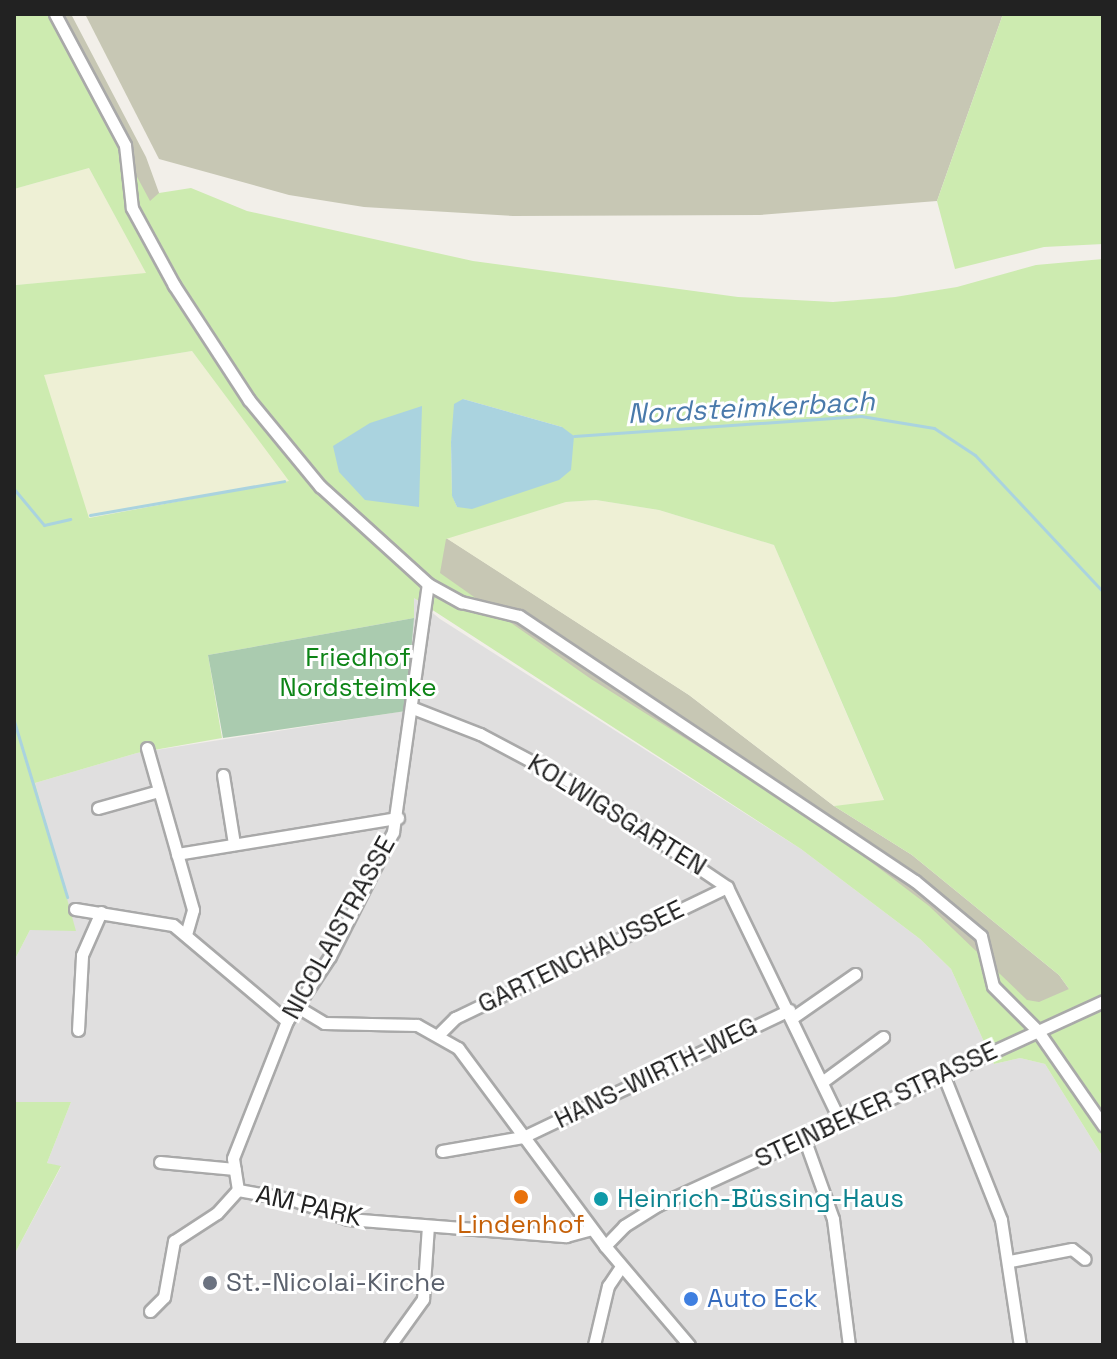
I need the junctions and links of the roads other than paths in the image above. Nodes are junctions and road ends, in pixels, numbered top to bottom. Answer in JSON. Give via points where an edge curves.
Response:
{"nodes":[{"id":1,"x":55,"y":14,"type":"edge"},
{"id":2,"x":428,"y":584,"type":"junction"},
{"id":3,"x":413,"y":708,"type":"junction"},
{"id":4,"x":147,"y":748,"type":"dead end"},
{"id":5,"x":223,"y":775,"type":"dead end"},
{"id":6,"x":159,"y":791,"type":"junction"},
{"id":7,"x":98,"y":808,"type":"dead end"},
{"id":8,"x":398,"y":818,"type":"junction"},
{"id":9,"x":234,"y":844,"type":"junction"},
{"id":10,"x":177,"y":854,"type":"junction"},
{"id":11,"x":727,"y":887,"type":"junction"},
{"id":12,"x":75,"y":909,"type":"dead end"},
{"id":13,"x":101,"y":912,"type":"junction"},
{"id":14,"x":186,"y":934,"type":"junction"},
{"id":15,"x":855,"y":974,"type":"dead end"},
{"id":16,"x":1103,"y":1001,"type":"edge"},
{"id":17,"x":296,"y":1006,"type":"junction"},
{"id":18,"x":790,"y":1014,"type":"junction"},
{"id":19,"x":287,"y":1021,"type":"junction"},
{"id":20,"x":78,"y":1030,"type":"dead end"},
{"id":21,"x":1037,"y":1030,"type":"junction"},
{"id":22,"x":439,"y":1034,"type":"junction"},
{"id":23,"x":883,"y":1037,"type":"dead end"},
{"id":24,"x":943,"y":1074,"type":"junction"},
{"id":25,"x":822,"y":1082,"type":"junction"},
{"id":26,"x":840,"y":1121,"type":"junction"},
{"id":27,"x":1103,"y":1125,"type":"edge"},
{"id":28,"x":523,"y":1137,"type":"junction"},
{"id":29,"x":804,"y":1138,"type":"junction"},
{"id":30,"x":442,"y":1151,"type":"dead end"},
{"id":31,"x":160,"y":1162,"type":"dead end"},
{"id":32,"x":235,"y":1169,"type":"junction"},
{"id":33,"x":238,"y":1190,"type":"junction"},
{"id":34,"x":428,"y":1226,"type":"junction"},
{"id":35,"x":589,"y":1230,"type":"junction"},
{"id":36,"x":605,"y":1246,"type":"junction"},
{"id":37,"x":1085,"y":1259,"type":"dead end"},
{"id":38,"x":1010,"y":1261,"type":"junction"},
{"id":39,"x":621,"y":1267,"type":"junction"},
{"id":40,"x":150,"y":1311,"type":"dead end"},
{"id":41,"x":390,"y":1345,"type":"edge"},
{"id":42,"x":594,"y":1345,"type":"edge"},
{"id":43,"x":689,"y":1345,"type":"edge"},
{"id":44,"x":849,"y":1345,"type":"edge"},
{"id":45,"x":1020,"y":1345,"type":"edge"}],
"edges":[{"from":1,"to":2,"type":"street","via":[[125,145],[132,208],[224,366],[320,486]]},
{"from":2,"to":3,"type":"street","name":"NICOLAISTRASSE"},
{"from":2,"to":21,"type":"street","via":[[461,602],[519,616],[915,881],[981,936],[993,986]]},
{"from":3,"to":8,"type":"street","name":"NICOLAISTRASSE"},
{"from":3,"to":11,"type":"street","name":"KOLWIGSGARTEN","via":[[480,734],[576,785]]},
{"from":4,"to":6,"type":"street"},
{"from":5,"to":9,"type":"street"},
{"from":6,"to":7,"type":"street"},
{"from":6,"to":10,"type":"street"},
{"from":8,"to":9,"type":"street"},
{"from":8,"to":17,"type":"street","name":"NICOLAISTRASSE","via":[[369,886]]},
{"from":9,"to":10,"type":"street"},
{"from":10,"to":14,"type":"street","via":[[193,910]]},
{"from":11,"to":18,"type":"street","name":"KOLWIGSGARTEN"},
{"from":11,"to":22,"type":"street","name":"GARTENCHAUSSEE","via":[[455,1018]]},
{"from":12,"to":13,"type":"street"},
{"from":13,"to":14,"type":"street","via":[[156,920]]},
{"from":13,"to":20,"type":"street","via":[[82,955]]},
{"from":14,"to":19,"type":"street"},
{"from":15,"to":18,"type":"street"},
{"from":16,"to":21,"type":"street","name":"STEINBEKER STRASSE"},
{"from":17,"to":19,"type":"street","name":"NICOLAISTRASSE"},
{"from":17,"to":22,"type":"street","via":[[324,1023],[393,1021]]},
{"from":18,"to":25,"type":"street","name":"KOLWIGSGARTEN"},
{"from":18,"to":28,"type":"street","name":"HANS-WIRTH-WEG"},
{"from":19,"to":32,"type":"street","name":"NICOLAISTRASSE","via":[[252,1101],[233,1158]]},
{"from":21,"to":24,"type":"street","name":"STEINBEKER STRASSE"},
{"from":21,"to":27,"type":"street"},
{"from":22,"to":28,"type":"street","via":[[477,1070]]},
{"from":23,"to":25,"type":"street"},
{"from":24,"to":26,"type":"street","name":"STEINBEKER STRASSE"},
{"from":24,"to":38,"type":"street","via":[[992,1189]]},
{"from":25,"to":26,"type":"street","name":"KOLWIGSGARTEN"},
{"from":26,"to":29,"type":"street","name":"STEINBEKER STRASSE"},
{"from":28,"to":30,"type":"street","name":"HANS-WIRTH-WEG"},
{"from":28,"to":35,"type":"street"},
{"from":29,"to":36,"type":"street","name":"STEINBEKER STRASSE","via":[[639,1214]]},
{"from":29,"to":44,"type":"street","via":[[833,1219]]},
{"from":31,"to":32,"type":"street"},
{"from":32,"to":33,"type":"street","name":"NICOLAISTRASSE"},
{"from":33,"to":34,"type":"street","name":"AM PARK","via":[[294,1200],[348,1219]]},
{"from":33,"to":40,"type":"street","via":[[217,1213],[174,1241],[164,1297]]},
{"from":34,"to":35,"type":"street","name":"AM PARK","via":[[566,1236]]},
{"from":34,"to":41,"type":"street","via":[[423,1299]]},
{"from":35,"to":36,"type":"street"},
{"from":36,"to":39,"type":"street"},
{"from":37,"to":38,"type":"street","via":[[1072,1249]]},
{"from":38,"to":45,"type":"street"},
{"from":39,"to":42,"type":"street","via":[[608,1286]]},
{"from":39,"to":43,"type":"street"}]}
